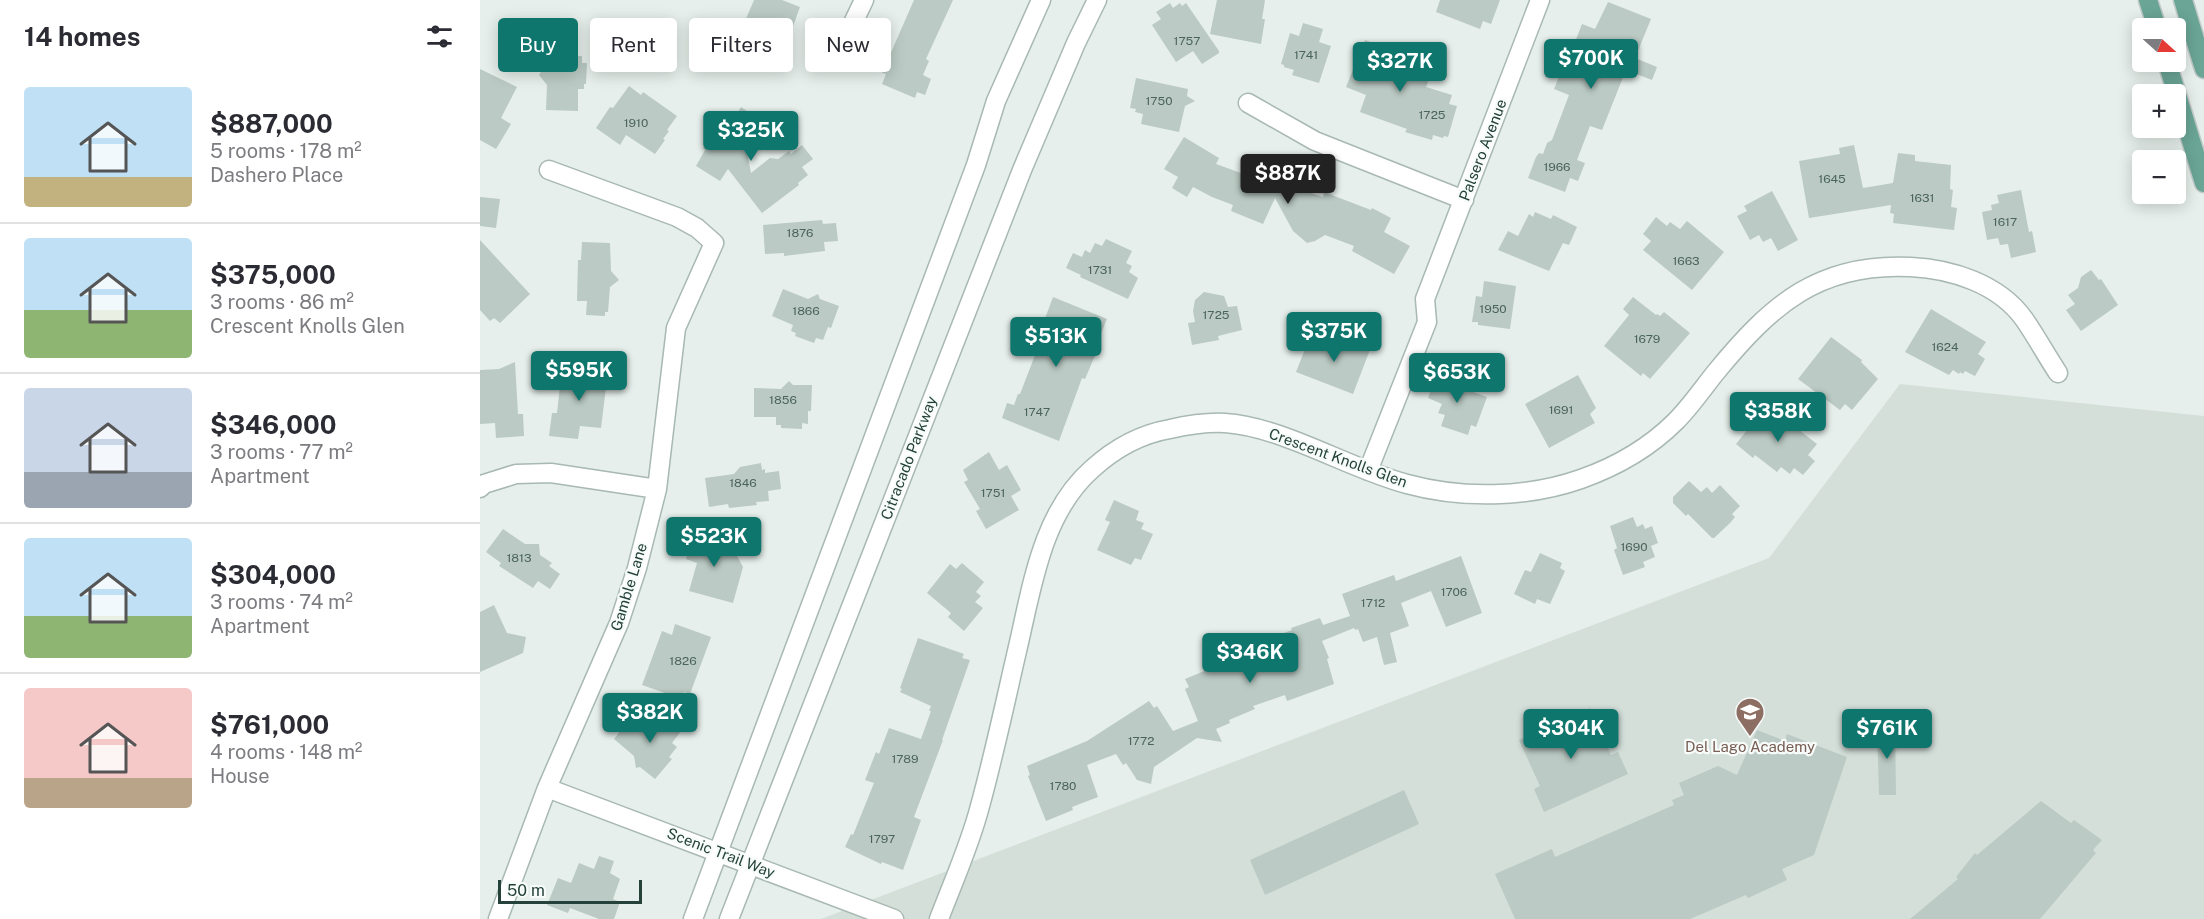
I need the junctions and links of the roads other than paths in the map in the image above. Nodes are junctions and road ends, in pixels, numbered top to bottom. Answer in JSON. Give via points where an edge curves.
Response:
{"nodes":[{"id":1,"x":864,"y":0,"type":"edge"},
{"id":2,"x":1041,"y":0,"type":"edge"},
{"id":3,"x":1097,"y":0,"type":"edge"},
{"id":4,"x":1540,"y":0,"type":"edge"},
{"id":5,"x":2148,"y":0,"type":"edge"},
{"id":6,"x":2183,"y":0,"type":"edge"},
{"id":7,"x":856,"y":18,"type":"edge"},
{"id":8,"x":2154,"y":18,"type":"edge"},
{"id":9,"x":2204,"y":69,"type":"edge"},
{"id":10,"x":2170,"y":72,"type":"edge"},
{"id":11,"x":1248,"y":103,"type":"dead end"},
{"id":12,"x":549,"y":170,"type":"dead end"},
{"id":13,"x":2204,"y":183,"type":"edge"},
{"id":14,"x":1464,"y":200,"type":"junction"},
{"id":15,"x":2058,"y":373,"type":"dead end"},
{"id":16,"x":1368,"y":471,"type":"junction"},
{"id":17,"x":480,"y":488,"type":"edge"},
{"id":18,"x":657,"y":489,"type":"junction"},
{"id":19,"x":547,"y":789,"type":"junction"},
{"id":20,"x":719,"y":852,"type":"junction"},
{"id":21,"x":750,"y":864,"type":"junction"},
{"id":22,"x":498,"y":919,"type":"edge"},
{"id":23,"x":693,"y":919,"type":"edge"},
{"id":24,"x":729,"y":919,"type":"edge"},
{"id":25,"x":894,"y":919,"type":"edge"},
{"id":26,"x":939,"y":919,"type":"edge"}],
"edges":[{"from":1,"to":7,"type":"street"},
{"from":2,"to":20,"type":"street","via":[[996,101],[976,165]]},
{"from":3,"to":21,"type":"street","name":"Citracado Parkway","via":[[1022,170]]},
{"from":4,"to":14,"type":"street","name":"Palsero Avenue"},
{"from":5,"to":8,"type":"main road"},
{"from":6,"to":9,"type":"main road"},
{"from":10,"to":13,"type":"main road"},
{"from":11,"to":14,"type":"street","via":[[1315,141]]},
{"from":12,"to":18,"type":"street","name":"Gamble Lane","via":[[677,217],[714,243],[676,327]]},
{"from":14,"to":16,"type":"street","name":"Palsero Avenue","via":[[1425,299],[1427,322]]},
{"from":15,"to":16,"type":"street","name":"Crescent Knolls Glen","via":[[2022,316],[1998,294],[1972,280],[1945,271],[1887,266],[1862,269],[1809,286],[1786,300],[1736,348],[1676,421],[1645,447],[1583,478],[1544,489],[1471,494],[1408,485]]},
{"from":16,"to":26,"type":"street","name":"Crescent Knolls Glen","via":[[1279,436],[1226,423],[1193,424],[1138,438],[1090,471],[1067,497],[1045,545],[979,813]]},
{"from":17,"to":18,"type":"street","via":[[516,474],[551,473]]},
{"from":18,"to":19,"type":"street","name":"Gamble Lane","via":[[619,623]]},
{"from":19,"to":20,"type":"street","name":"Scenic Trail Way"},
{"from":19,"to":22,"type":"street","name":"Gamble Lane"},
{"from":20,"to":21,"type":"street","name":"Scenic Trail Way"},
{"from":20,"to":23,"type":"street"},
{"from":21,"to":24,"type":"street","name":"Citracado Parkway"},
{"from":21,"to":25,"type":"street","name":"Scenic Trail Way"}]}
